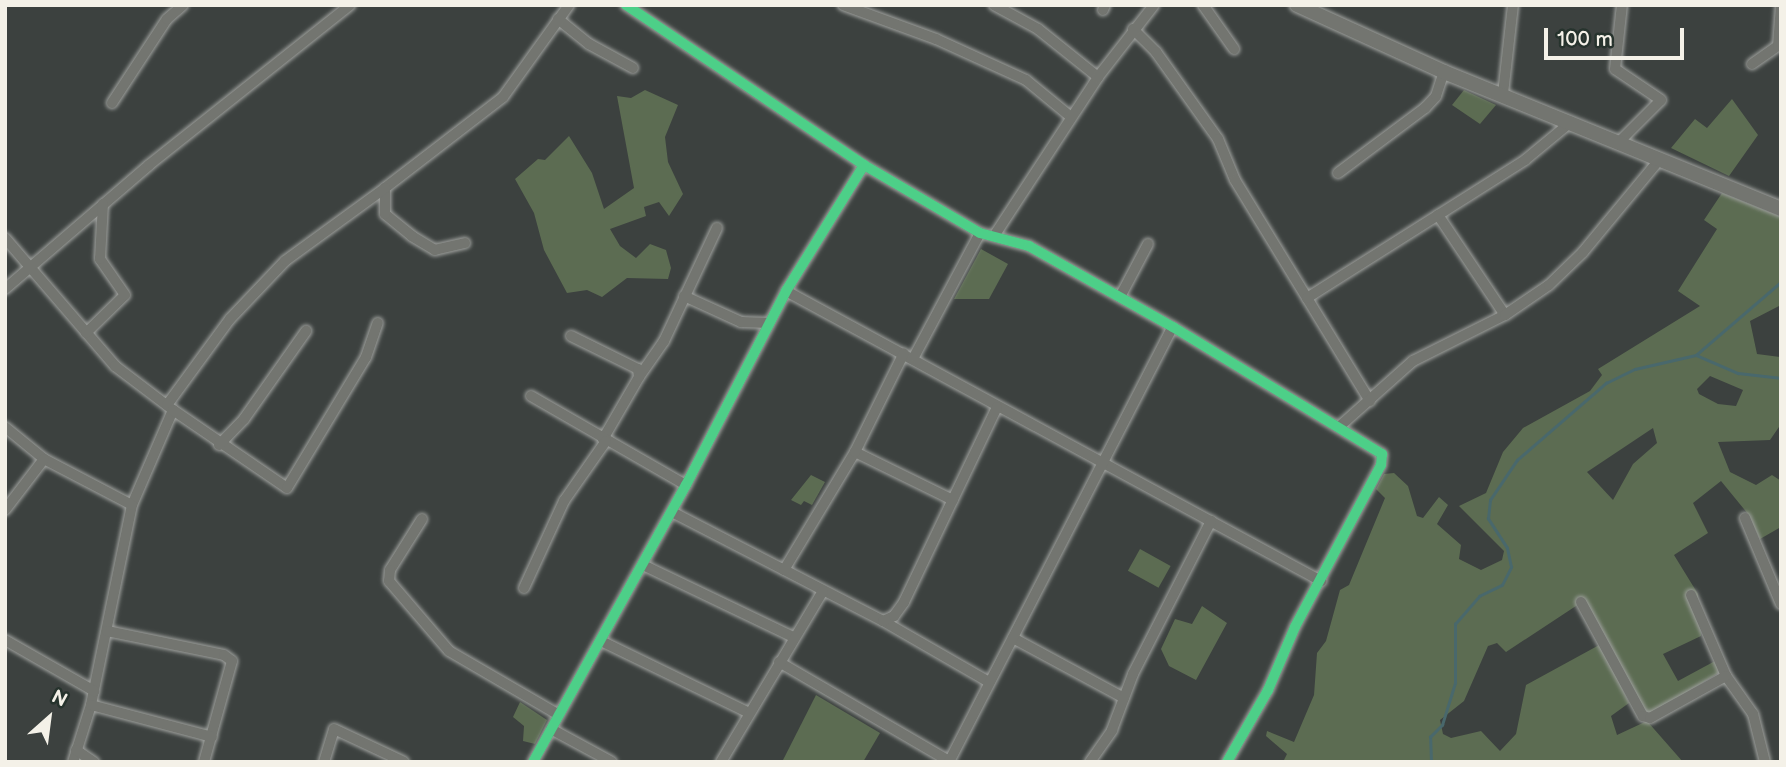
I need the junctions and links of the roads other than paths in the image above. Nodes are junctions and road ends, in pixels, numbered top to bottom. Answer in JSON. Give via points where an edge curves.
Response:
{"nodes":[{"id":1,"x":183,"y":5,"type":"edge"},
{"id":2,"x":350,"y":5,"type":"edge"},
{"id":3,"x":569,"y":5,"type":"edge"},
{"id":4,"x":626,"y":5,"type":"edge"},
{"id":5,"x":843,"y":5,"type":"edge"},
{"id":6,"x":995,"y":5,"type":"edge"},
{"id":7,"x":1154,"y":5,"type":"edge"},
{"id":8,"x":1203,"y":5,"type":"edge"},
{"id":9,"x":1297,"y":5,"type":"edge"},
{"id":10,"x":1513,"y":5,"type":"edge"},
{"id":11,"x":1622,"y":5,"type":"edge"},
{"id":12,"x":1781,"y":5,"type":"edge"},
{"id":13,"x":558,"y":19,"type":"junction"},
{"id":14,"x":1133,"y":29,"type":"junction"},
{"id":15,"x":1781,"y":42,"type":"edge"},
{"id":16,"x":1234,"y":48,"type":"dead end"},
{"id":17,"x":1752,"y":64,"type":"dead end"},
{"id":18,"x":634,"y":68,"type":"dead end"},
{"id":19,"x":1444,"y":72,"type":"junction"},
{"id":20,"x":1098,"y":76,"type":"junction"},
{"id":21,"x":1503,"y":94,"type":"junction"},
{"id":22,"x":112,"y":103,"type":"dead end"},
{"id":23,"x":1071,"y":117,"type":"junction"},
{"id":24,"x":1571,"y":122,"type":"junction"},
{"id":25,"x":1619,"y":142,"type":"junction"},
{"id":26,"x":1660,"y":159,"type":"junction"},
{"id":27,"x":864,"y":165,"type":"junction"},
{"id":28,"x":1338,"y":173,"type":"dead end"},
{"id":29,"x":385,"y":188,"type":"junction"},
{"id":30,"x":103,"y":204,"type":"junction"},
{"id":31,"x":1781,"y":209,"type":"edge"},
{"id":32,"x":1438,"y":215,"type":"junction"},
{"id":33,"x":717,"y":228,"type":"dead end"},
{"id":34,"x":980,"y":233,"type":"junction"},
{"id":35,"x":996,"y":233,"type":"junction"},
{"id":36,"x":5,"y":238,"type":"edge"},
{"id":37,"x":465,"y":243,"type":"dead end"},
{"id":38,"x":1148,"y":244,"type":"dead end"},
{"id":39,"x":30,"y":267,"type":"junction"},
{"id":40,"x":5,"y":289,"type":"edge"},
{"id":41,"x":786,"y":291,"type":"junction"},
{"id":42,"x":684,"y":296,"type":"junction"},
{"id":43,"x":1120,"y":297,"type":"junction"},
{"id":44,"x":1307,"y":298,"type":"junction"},
{"id":45,"x":1505,"y":315,"type":"junction"},
{"id":46,"x":378,"y":323,"type":"dead end"},
{"id":47,"x":769,"y":323,"type":"junction"},
{"id":48,"x":1174,"y":327,"type":"junction"},
{"id":49,"x":306,"y":331,"type":"dead end"},
{"id":50,"x":86,"y":332,"type":"junction"},
{"id":51,"x":571,"y":336,"type":"dead end"},
{"id":52,"x":909,"y":355,"type":"junction"},
{"id":53,"x":639,"y":377,"type":"junction"},
{"id":54,"x":531,"y":396,"type":"dead end"},
{"id":55,"x":1370,"y":401,"type":"junction"},
{"id":56,"x":997,"y":407,"type":"junction"},
{"id":57,"x":170,"y":408,"type":"junction"},
{"id":58,"x":1340,"y":426,"type":"junction"},
{"id":59,"x":5,"y":427,"type":"edge"},
{"id":60,"x":605,"y":440,"type":"junction"},
{"id":61,"x":219,"y":445,"type":"junction"},
{"id":62,"x":855,"y":452,"type":"junction"},
{"id":63,"x":44,"y":459,"type":"junction"},
{"id":64,"x":1105,"y":464,"type":"junction"},
{"id":65,"x":686,"y":485,"type":"junction"},
{"id":66,"x":953,"y":500,"type":"junction"},
{"id":67,"x":132,"y":505,"type":"junction"},
{"id":68,"x":5,"y":510,"type":"edge"},
{"id":69,"x":672,"y":512,"type":"junction"},
{"id":70,"x":1745,"y":518,"type":"dead end"},
{"id":71,"x":422,"y":519,"type":"dead end"},
{"id":72,"x":1211,"y":521,"type":"junction"},
{"id":73,"x":643,"y":565,"type":"junction"},
{"id":74,"x":784,"y":570,"type":"junction"},
{"id":75,"x":1321,"y":581,"type":"junction"},
{"id":76,"x":524,"y":588,"type":"dead end"},
{"id":77,"x":823,"y":591,"type":"junction"},
{"id":78,"x":1691,"y":595,"type":"dead end"},
{"id":79,"x":1581,"y":602,"type":"dead end"},
{"id":80,"x":1781,"y":604,"type":"edge"},
{"id":81,"x":883,"y":621,"type":"junction"},
{"id":82,"x":107,"y":631,"type":"junction"},
{"id":83,"x":793,"y":637,"type":"junction"},
{"id":84,"x":1013,"y":638,"type":"junction"},
{"id":85,"x":5,"y":640,"type":"edge"},
{"id":86,"x":601,"y":641,"type":"junction"},
{"id":87,"x":779,"y":662,"type":"junction"},
{"id":88,"x":1726,"y":676,"type":"junction"},
{"id":89,"x":989,"y":682,"type":"junction"},
{"id":90,"x":94,"y":691,"type":"junction"},
{"id":91,"x":1124,"y":698,"type":"junction"},
{"id":92,"x":91,"y":705,"type":"junction"},
{"id":93,"x":747,"y":712,"type":"junction"},
{"id":94,"x":559,"y":715,"type":"junction"},
{"id":95,"x":551,"y":729,"type":"junction"},
{"id":96,"x":212,"y":737,"type":"junction"},
{"id":97,"x":76,"y":750,"type":"junction"},
{"id":98,"x":949,"y":761,"type":"edge"},
{"id":99,"x":73,"y":762,"type":"edge"},
{"id":100,"x":94,"y":762,"type":"edge"},
{"id":101,"x":204,"y":762,"type":"edge"},
{"id":102,"x":324,"y":762,"type":"edge"},
{"id":103,"x":404,"y":762,"type":"edge"},
{"id":104,"x":533,"y":762,"type":"edge"},
{"id":105,"x":612,"y":762,"type":"edge"},
{"id":106,"x":721,"y":762,"type":"edge"},
{"id":107,"x":1090,"y":762,"type":"edge"},
{"id":108,"x":1227,"y":762,"type":"edge"},
{"id":109,"x":1765,"y":762,"type":"edge"}],
"edges":[{"from":1,"to":22,"type":"street","via":[[167,19]]},
{"from":2,"to":30,"type":"street"},
{"from":3,"to":13,"type":"street"},
{"from":4,"to":27,"type":"street"},
{"from":5,"to":23,"type":"street","via":[[936,39],[1026,80]]},
{"from":6,"to":20,"type":"street","via":[[1038,29]]},
{"from":7,"to":14,"type":"street"},
{"from":8,"to":16,"type":"street"},
{"from":9,"to":19,"type":"street"},
{"from":10,"to":21,"type":"street"},
{"from":11,"to":25,"type":"street","via":[[1615,69],[1661,100]]},
{"from":12,"to":15,"type":"street"},
{"from":13,"to":18,"type":"street","via":[[589,44]]},
{"from":13,"to":29,"type":"street","via":[[503,97]]},
{"from":14,"to":20,"type":"street"},
{"from":14,"to":44,"type":"street","via":[[1156,52],[1218,139],[1235,180]]},
{"from":15,"to":17,"type":"street"},
{"from":19,"to":21,"type":"street"},
{"from":19,"to":28,"type":"street","via":[[1425,108]]},
{"from":20,"to":23,"type":"street"},
{"from":21,"to":24,"type":"street"},
{"from":23,"to":35,"type":"street"},
{"from":24,"to":25,"type":"street"},
{"from":24,"to":32,"type":"street","via":[[1537,152]]},
{"from":25,"to":26,"type":"street"},
{"from":26,"to":31,"type":"street"},
{"from":26,"to":45,"type":"street","via":[[1583,253],[1549,285]]},
{"from":27,"to":34,"type":"street"},
{"from":27,"to":41,"type":"street"},
{"from":29,"to":37,"type":"street","via":[[385,214],[403,230],[435,250]]},
{"from":29,"to":57,"type":"street","via":[[285,261],[230,319]]},
{"from":30,"to":39,"type":"street"},
{"from":30,"to":50,"type":"street","via":[[100,259],[125,295]]},
{"from":32,"to":44,"type":"street"},
{"from":32,"to":45,"type":"street"},
{"from":33,"to":42,"type":"street"},
{"from":34,"to":35,"type":"street"},
{"from":34,"to":52,"type":"street"},
{"from":35,"to":43,"type":"street","via":[[1029,246]]},
{"from":36,"to":39,"type":"street"},
{"from":38,"to":43,"type":"street"},
{"from":39,"to":40,"type":"street"},
{"from":39,"to":50,"type":"street"},
{"from":41,"to":47,"type":"street"},
{"from":41,"to":52,"type":"street"},
{"from":42,"to":47,"type":"street","via":[[741,323]]},
{"from":42,"to":53,"type":"street","via":[[664,341]]},
{"from":43,"to":48,"type":"street"},
{"from":44,"to":55,"type":"street"},
{"from":45,"to":55,"type":"street","via":[[1413,361]]},
{"from":46,"to":61,"type":"street","via":[[366,357],[291,486],[282,486]]},
{"from":47,"to":65,"type":"street"},
{"from":48,"to":58,"type":"street"},
{"from":48,"to":64,"type":"street"},
{"from":49,"to":61,"type":"street","via":[[244,419]]},
{"from":50,"to":57,"type":"street","via":[[115,366]]},
{"from":51,"to":53,"type":"street","via":[[632,363]]},
{"from":52,"to":56,"type":"street"},
{"from":52,"to":62,"type":"street"},
{"from":53,"to":60,"type":"street"},
{"from":54,"to":60,"type":"street"},
{"from":55,"to":58,"type":"street"},
{"from":56,"to":64,"type":"street"},
{"from":56,"to":66,"type":"street"},
{"from":57,"to":61,"type":"street"},
{"from":57,"to":67,"type":"street"},
{"from":58,"to":75,"type":"street","via":[[1379,451],[1383,459]]},
{"from":59,"to":63,"type":"street"},
{"from":60,"to":65,"type":"street"},
{"from":60,"to":76,"type":"street","via":[[564,501]]},
{"from":62,"to":66,"type":"street"},
{"from":62,"to":74,"type":"street"},
{"from":63,"to":67,"type":"street"},
{"from":63,"to":68,"type":"street"},
{"from":64,"to":72,"type":"street"},
{"from":64,"to":84,"type":"street"},
{"from":65,"to":69,"type":"street"},
{"from":66,"to":81,"type":"street","via":[[904,602],[894,616]]},
{"from":67,"to":82,"type":"street"},
{"from":69,"to":73,"type":"street"},
{"from":69,"to":74,"type":"street"},
{"from":70,"to":80,"type":"street"},
{"from":71,"to":94,"type":"street","via":[[390,570],[389,581],[449,651]]},
{"from":72,"to":75,"type":"street"},
{"from":72,"to":91,"type":"street"},
{"from":73,"to":83,"type":"street"},
{"from":73,"to":86,"type":"street"},
{"from":74,"to":77,"type":"street"},
{"from":75,"to":108,"type":"street"},
{"from":77,"to":81,"type":"street"},
{"from":77,"to":83,"type":"street"},
{"from":78,"to":88,"type":"street"},
{"from":79,"to":88,"type":"street","via":[[1643,716],[1650,718]]},
{"from":81,"to":89,"type":"street"},
{"from":82,"to":90,"type":"street"},
{"from":82,"to":96,"type":"street","via":[[229,657],[232,668]]},
{"from":83,"to":87,"type":"street"},
{"from":84,"to":89,"type":"street"},
{"from":84,"to":91,"type":"street"},
{"from":85,"to":90,"type":"street"},
{"from":86,"to":93,"type":"street"},
{"from":86,"to":94,"type":"street"},
{"from":87,"to":93,"type":"street"},
{"from":87,"to":98,"type":"street"},
{"from":88,"to":109,"type":"street","via":[[1753,715]]},
{"from":89,"to":98,"type":"street"},
{"from":90,"to":92,"type":"street"},
{"from":91,"to":107,"type":"street","via":[[1112,730]]},
{"from":92,"to":96,"type":"street"},
{"from":92,"to":97,"type":"street"},
{"from":93,"to":106,"type":"street"},
{"from":94,"to":95,"type":"street"},
{"from":95,"to":104,"type":"street"},
{"from":95,"to":105,"type":"street"},
{"from":96,"to":101,"type":"street"},
{"from":97,"to":99,"type":"street"},
{"from":97,"to":100,"type":"street"},
{"from":102,"to":103,"type":"street","via":[[334,729]]}]}
